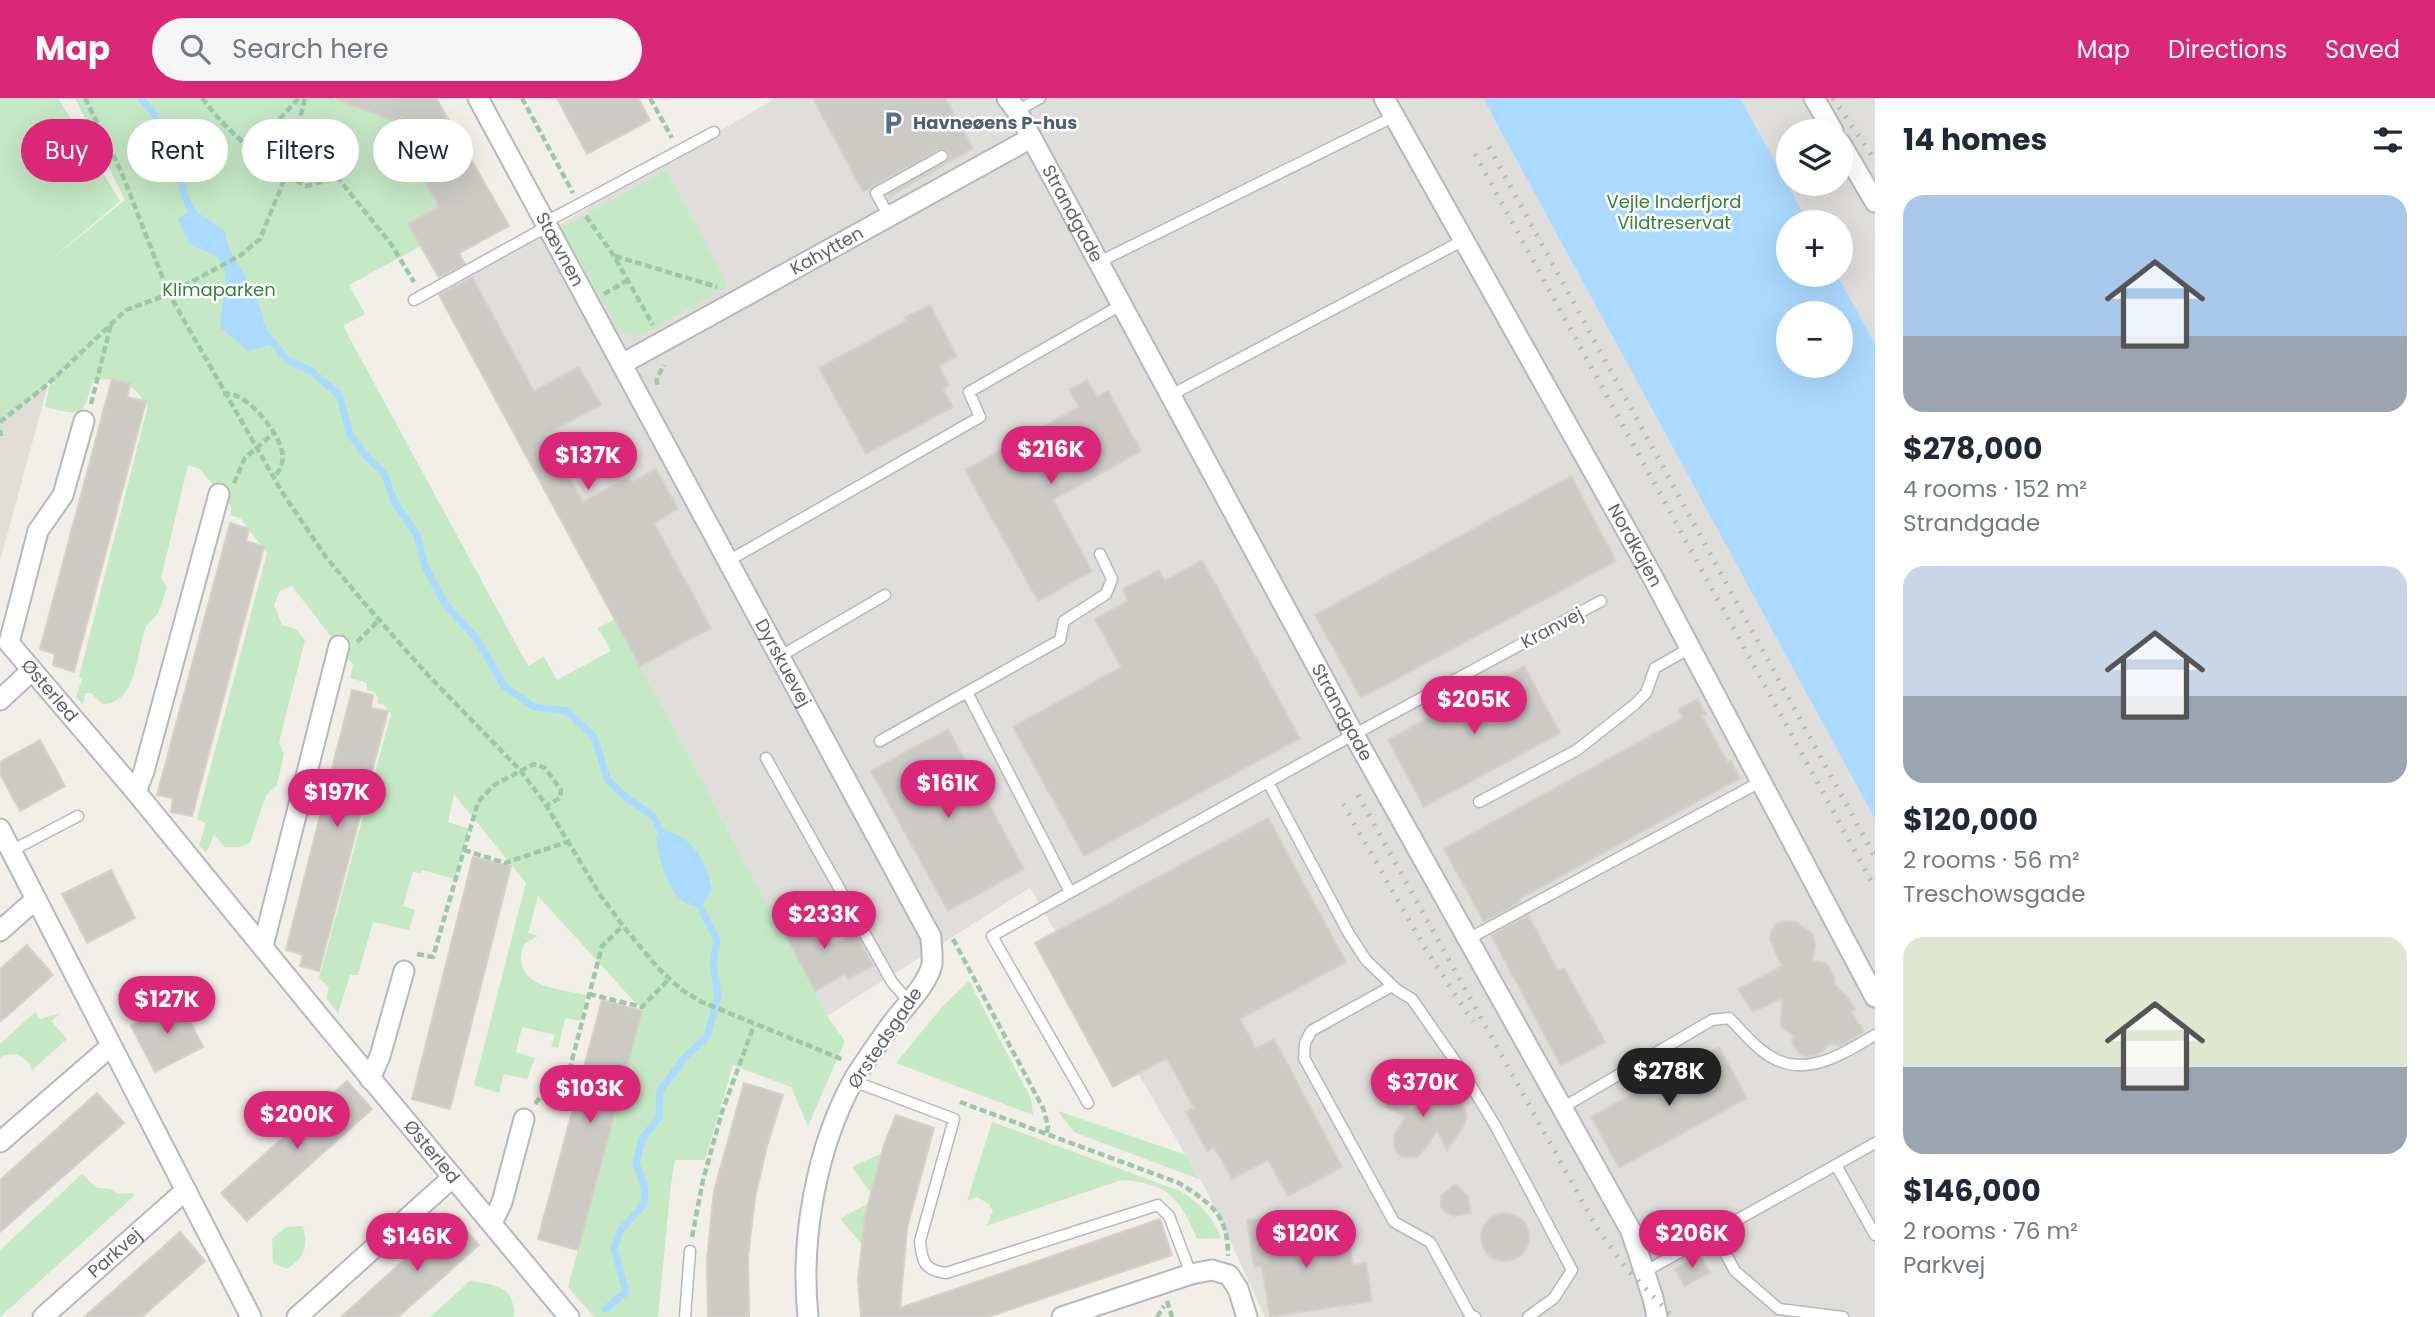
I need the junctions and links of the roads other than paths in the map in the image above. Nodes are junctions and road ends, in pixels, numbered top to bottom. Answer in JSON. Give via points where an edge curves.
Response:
{"nodes":[{"id":1,"x":478,"y":98,"type":"edge"},
{"id":2,"x":1040,"y":98,"type":"edge"},
{"id":3,"x":1384,"y":98,"type":"edge"},
{"id":4,"x":1814,"y":98,"type":"edge"},
{"id":5,"x":1012,"y":104,"type":"edge"},
{"id":6,"x":1395,"y":116,"type":"junction"},
{"id":7,"x":1826,"y":119,"type":"edge"},
{"id":8,"x":714,"y":132,"type":"dead end"},
{"id":9,"x":1031,"y":138,"type":"junction"},
{"id":10,"x":942,"y":156,"type":"dead end"},
{"id":11,"x":1853,"y":164,"type":"edge"},
{"id":12,"x":1875,"y":202,"type":"edge"},
{"id":13,"x":889,"y":216,"type":"junction"},
{"id":14,"x":547,"y":224,"type":"junction"},
{"id":15,"x":1464,"y":240,"type":"junction"},
{"id":16,"x":1099,"y":262,"type":"junction"},
{"id":17,"x":418,"y":297,"type":"road end"},
{"id":18,"x":1121,"y":305,"type":"junction"},
{"id":19,"x":622,"y":364,"type":"junction"},
{"id":20,"x":1171,"y":395,"type":"junction"},
{"id":21,"x":84,"y":421,"type":"road end"},
{"id":22,"x":219,"y":494,"type":"road end"},
{"id":23,"x":1100,"y":554,"type":"dead end"},
{"id":24,"x":727,"y":562,"type":"junction"},
{"id":25,"x":885,"y":595,"type":"dead end"},
{"id":26,"x":1601,"y":601,"type":"dead end"},
{"id":27,"x":339,"y":646,"type":"dead end"},
{"id":28,"x":1690,"y":648,"type":"junction"},
{"id":29,"x":779,"y":657,"type":"junction"},
{"id":30,"x":32,"y":670,"type":"junction"},
{"id":31,"x":967,"y":692,"type":"junction"},
{"id":32,"x":0,"y":700,"type":"edge"},
{"id":33,"x":1354,"y":735,"type":"junction"},
{"id":34,"x":880,"y":741,"type":"dead end"},
{"id":35,"x":766,"y":758,"type":"dead end"},
{"id":36,"x":1268,"y":782,"type":"junction"},
{"id":37,"x":1760,"y":782,"type":"junction"},
{"id":38,"x":136,"y":792,"type":"junction"},
{"id":39,"x":1479,"y":802,"type":"dead end"},
{"id":40,"x":78,"y":816,"type":"dead end"},
{"id":41,"x":0,"y":829,"type":"edge"},
{"id":42,"x":11,"y":851,"type":"junction"},
{"id":43,"x":1070,"y":892,"type":"junction"},
{"id":44,"x":36,"y":899,"type":"junction"},
{"id":45,"x":0,"y":931,"type":"edge"},
{"id":46,"x":1468,"y":939,"type":"junction"},
{"id":47,"x":263,"y":946,"type":"junction"},
{"id":48,"x":932,"y":965,"type":"joint"},
{"id":49,"x":404,"y":971,"type":"road end"},
{"id":50,"x":1392,"y":986,"type":"junction"},
{"id":51,"x":1875,"y":997,"type":"edge"},
{"id":52,"x":909,"y":1002,"type":"junction"},
{"id":53,"x":1875,"y":1035,"type":"edge"},
{"id":54,"x":111,"y":1046,"type":"junction"},
{"id":55,"x":857,"y":1074,"type":"junction"},
{"id":56,"x":370,"y":1079,"type":"junction"},
{"id":57,"x":1088,"y":1103,"type":"dead end"},
{"id":58,"x":1562,"y":1108,"type":"junction"},
{"id":59,"x":524,"y":1119,"type":"road end"},
{"id":60,"x":0,"y":1142,"type":"edge"},
{"id":61,"x":1875,"y":1143,"type":"edge"},
{"id":62,"x":1836,"y":1165,"type":"junction"},
{"id":63,"x":453,"y":1177,"type":"junction"},
{"id":64,"x":186,"y":1190,"type":"junction"},
{"id":65,"x":492,"y":1223,"type":"junction"},
{"id":66,"x":1714,"y":1233,"type":"junction"},
{"id":67,"x":1875,"y":1236,"type":"edge"},
{"id":68,"x":690,"y":1251,"type":"road end"},
{"id":69,"x":1644,"y":1272,"type":"junction"},
{"id":70,"x":1191,"y":1274,"type":"junction"},
{"id":71,"x":566,"y":1316,"type":"edge"},
{"id":72,"x":1471,"y":1316,"type":"edge"},
{"id":73,"x":43,"y":1317,"type":"edge"},
{"id":74,"x":251,"y":1317,"type":"edge"},
{"id":75,"x":297,"y":1317,"type":"edge"},
{"id":76,"x":685,"y":1317,"type":"edge"},
{"id":77,"x":808,"y":1317,"type":"edge"},
{"id":78,"x":1062,"y":1317,"type":"edge"},
{"id":79,"x":1247,"y":1317,"type":"edge"},
{"id":80,"x":1528,"y":1317,"type":"edge"},
{"id":81,"x":1657,"y":1317,"type":"edge"},
{"id":82,"x":1843,"y":1317,"type":"edge"}],
"edges":[{"from":1,"to":14,"type":"street","name":"Stævnen"},
{"from":2,"to":5,"type":"lane"},
{"from":3,"to":6,"type":"street","name":"Nordkajen"},
{"from":4,"to":7,"type":"street"},
{"from":5,"to":9,"type":"street","name":"Strandgade"},
{"from":6,"to":15,"type":"street","name":"Nordkajen"},
{"from":6,"to":16,"type":"lane"},
{"from":8,"to":14,"type":"lane"},
{"from":9,"to":13,"type":"street","name":"Kahytten"},
{"from":9,"to":16,"type":"street","name":"Strandgade"},
{"from":10,"to":13,"type":"lane","via":[[876,193]]},
{"from":11,"to":12,"type":"street"},
{"from":13,"to":19,"type":"street","name":"Kahytten"},
{"from":14,"to":17,"type":"lane"},
{"from":14,"to":19,"type":"street","name":"Stævnen"},
{"from":15,"to":20,"type":"lane"},
{"from":15,"to":28,"type":"street","name":"Nordkajen"},
{"from":16,"to":18,"type":"street","name":"Strandgade"},
{"from":18,"to":20,"type":"street","name":"Strandgade"},
{"from":18,"to":24,"type":"lane","via":[[970,392],[980,417]]},
{"from":19,"to":24,"type":"street","name":"Dyrskuevej"},
{"from":20,"to":33,"type":"street","name":"Strandgade"},
{"from":21,"to":30,"type":"street","name":"Østerled","via":[[64,495],[38,531],[9,643]]},
{"from":22,"to":38,"type":"street"},
{"from":23,"to":31,"type":"lane","via":[[1112,579],[1106,594],[1064,621],[1060,640]]},
{"from":24,"to":29,"type":"street","name":"Dyrskuevej"},
{"from":25,"to":29,"type":"lane"},
{"from":26,"to":33,"type":"lane","name":"Kranvej"},
{"from":27,"to":47,"type":"street"},
{"from":28,"to":37,"type":"street","name":"Nordkajen"},
{"from":28,"to":39,"type":"lane","via":[[1655,668],[1646,693],[1577,750]]},
{"from":29,"to":48,"type":"street","name":"Dyrskuevej","via":[[931,937]]},
{"from":30,"to":32,"type":"street"},
{"from":30,"to":38,"type":"street","name":"Østerled"},
{"from":31,"to":34,"type":"lane"},
{"from":31,"to":43,"type":"lane"},
{"from":33,"to":36,"type":"lane","name":"Kranvej"},
{"from":33,"to":46,"type":"street","name":"Strandgade"},
{"from":35,"to":52,"type":"lane","via":[[892,982]]},
{"from":36,"to":43,"type":"lane","name":"Kranvej"},
{"from":36,"to":50,"type":"lane","via":[[1349,934]]},
{"from":37,"to":46,"type":"lane"},
{"from":37,"to":51,"type":"street","name":"Nordkajen"},
{"from":38,"to":47,"type":"street","name":"Østerled"},
{"from":40,"to":42,"type":"lane"},
{"from":41,"to":42,"type":"street"},
{"from":42,"to":44,"type":"street"},
{"from":43,"to":57,"type":"lane","name":"Kranvej","via":[[992,936]]},
{"from":44,"to":45,"type":"street"},
{"from":44,"to":54,"type":"street"},
{"from":46,"to":58,"type":"street","name":"Strandgade"},
{"from":47,"to":56,"type":"street","name":"Østerled"},
{"from":48,"to":52,"type":"street","name":"Ørstedsgade"},
{"from":49,"to":56,"type":"street"},
{"from":50,"to":72,"type":"lane","via":[[1311,1031],[1304,1058],[1394,1222],[1430,1242]]},
{"from":50,"to":80,"type":"lane","via":[[1412,999],[1464,1074],[1572,1270],[1554,1298]]},
{"from":52,"to":55,"type":"street","name":"Ørstedsgade"},
{"from":53,"to":58,"type":"lane","via":[[1814,1066],[1774,1058],[1729,1018],[1712,1020]]},
{"from":54,"to":60,"type":"street"},
{"from":54,"to":64,"type":"street"},
{"from":55,"to":70,"type":"lane","via":[[954,1119],[920,1241],[926,1267],[946,1273],[1158,1205],[1169,1216]]},
{"from":55,"to":77,"type":"street","name":"Ørstedsgade","via":[[826,1145],[811,1206],[805,1283]]},
{"from":56,"to":63,"type":"street","name":"Østerled"},
{"from":58,"to":69,"type":"street","name":"Strandgade","via":[[1631,1231]]},
{"from":59,"to":65,"type":"street"},
{"from":61,"to":62,"type":"lane"},
{"from":62,"to":66,"type":"lane"},
{"from":62,"to":67,"type":"lane"},
{"from":63,"to":65,"type":"street","name":"Østerled"},
{"from":63,"to":75,"type":"street"},
{"from":64,"to":73,"type":"street","name":"Parkvej"},
{"from":64,"to":74,"type":"street"},
{"from":65,"to":71,"type":"street","name":"Østerled"},
{"from":66,"to":69,"type":"lane"},
{"from":66,"to":82,"type":"lane","via":[[1735,1271],[1779,1309]]},
{"from":68,"to":76,"type":"lane"},
{"from":69,"to":81,"type":"street","name":"Strandgade"},
{"from":70,"to":78,"type":"street"},
{"from":70,"to":79,"type":"street","via":[[1212,1270],[1228,1275]]}]}
